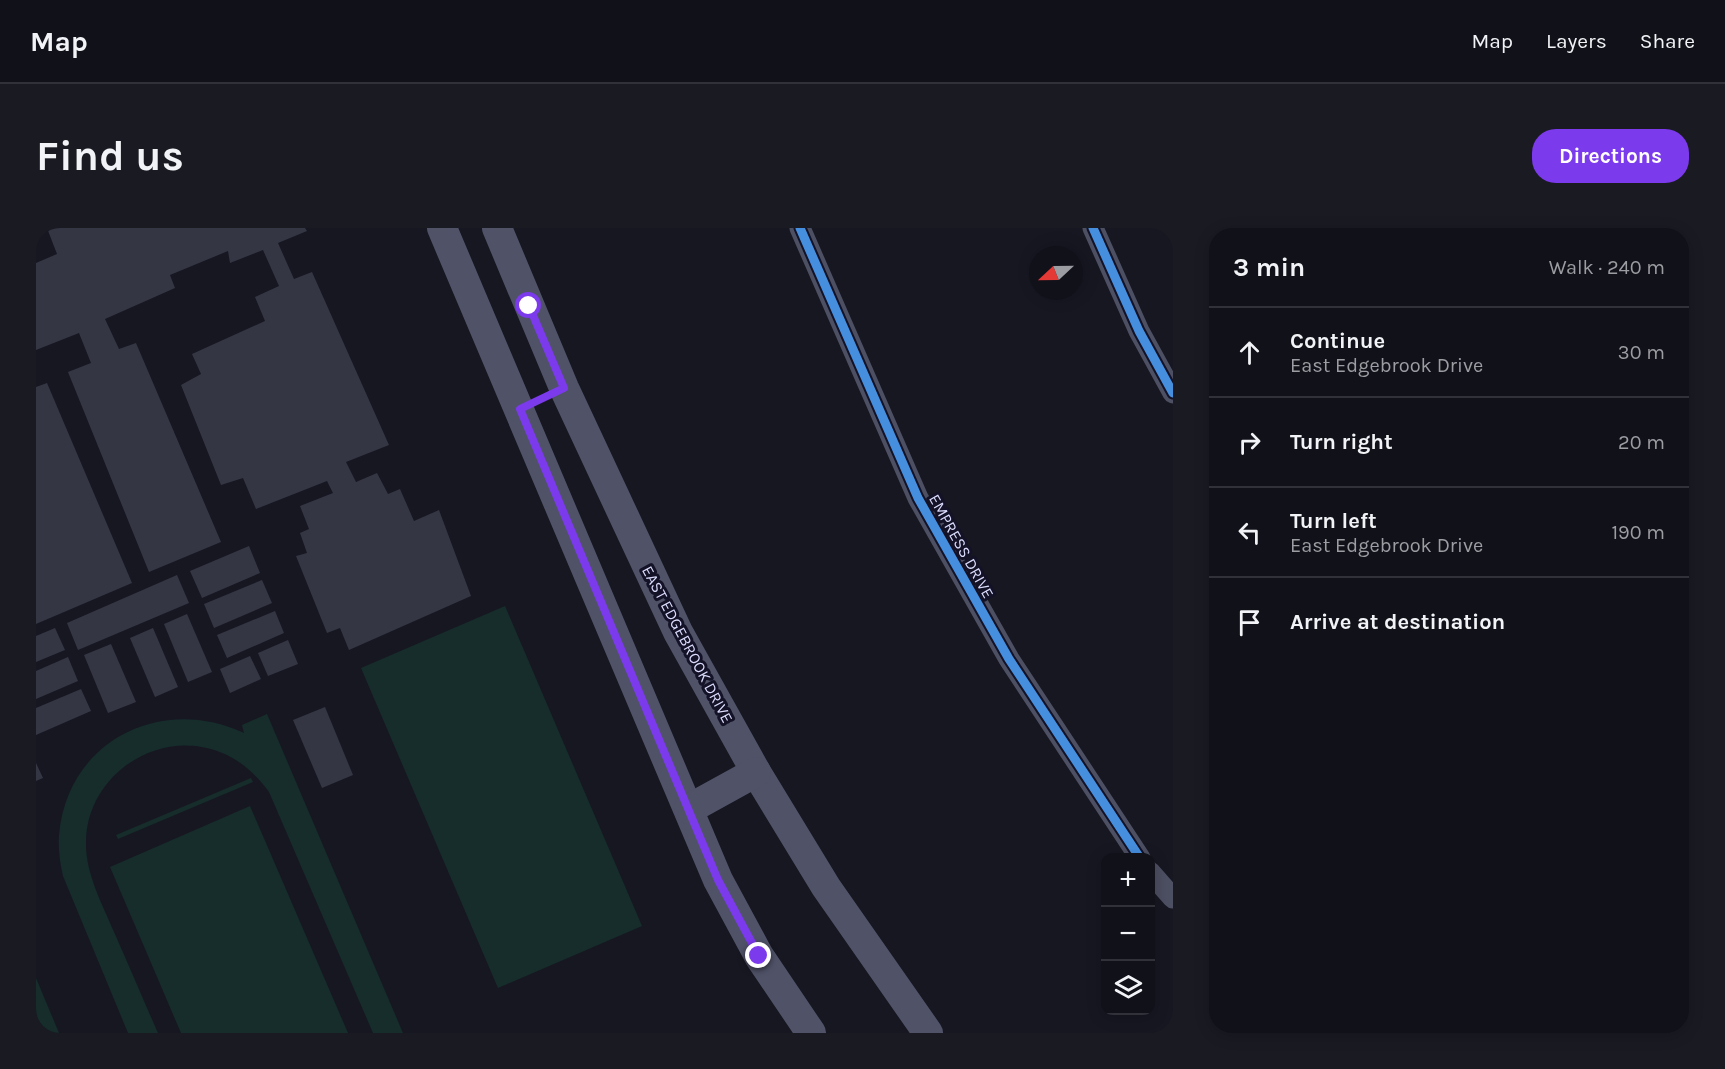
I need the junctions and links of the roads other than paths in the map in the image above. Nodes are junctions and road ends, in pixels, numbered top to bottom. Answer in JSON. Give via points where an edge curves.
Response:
{"nodes":[{"id":1,"x":442,"y":228,"type":"edge"},
{"id":2,"x":496,"y":228,"type":"edge"},
{"id":3,"x":1093,"y":228,"type":"edge"},
{"id":4,"x":807,"y":230,"type":"edge"},
{"id":5,"x":564,"y":388,"type":"junction"},
{"id":6,"x":1173,"y":393,"type":"edge"},
{"id":7,"x":520,"y":409,"type":"junction"},
{"id":8,"x":756,"y":772,"type":"junction"},
{"id":9,"x":689,"y":809,"type":"junction"},
{"id":10,"x":1137,"y":853,"type":"edge"},
{"id":11,"x":1155,"y":878,"type":"edge"},
{"id":12,"x":1173,"y":898,"type":"edge"},
{"id":13,"x":810,"y":1033,"type":"edge"},
{"id":14,"x":928,"y":1033,"type":"edge"}],
"edges":[{"from":1,"to":7,"type":"main road"},
{"from":2,"to":5,"type":"main road","name":"EAST EDGEBROOK DRIVE"},
{"from":3,"to":6,"type":"street","via":[[1139,331]]},
{"from":4,"to":10,"type":"street","name":"EMPRESS DRIVE","via":[[918,498],[1009,659]]},
{"from":5,"to":7,"type":"main road"},
{"from":5,"to":8,"type":"main road","name":"EAST EDGEBROOK DRIVE","via":[[678,632]]},
{"from":7,"to":9,"type":"main road"},
{"from":8,"to":9,"type":"main road"},
{"from":8,"to":14,"type":"main road","name":"EAST EDGEBROOK DRIVE","via":[[826,887]]},
{"from":9,"to":13,"type":"main road","via":[[718,880],[759,956]]},
{"from":11,"to":12,"type":"street"}]}
